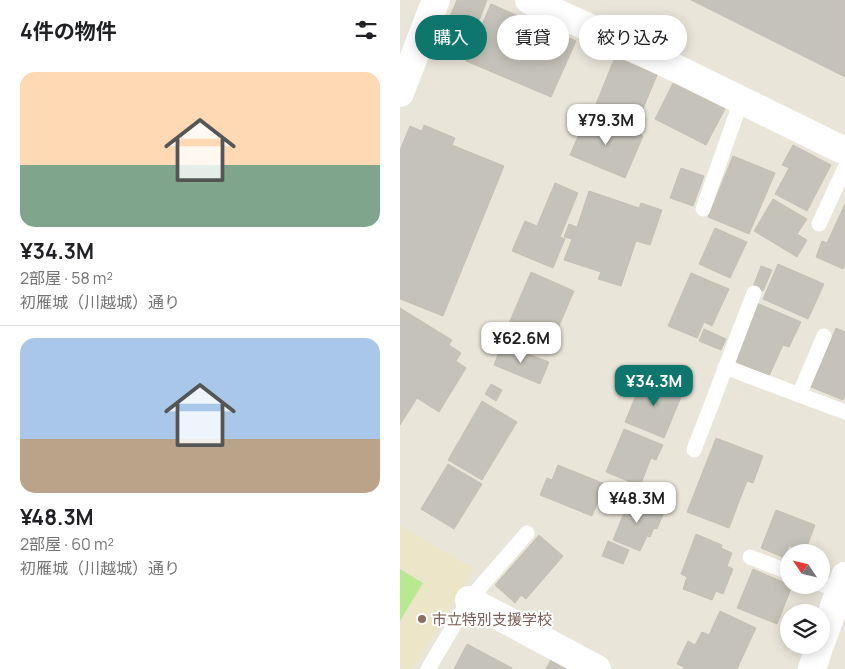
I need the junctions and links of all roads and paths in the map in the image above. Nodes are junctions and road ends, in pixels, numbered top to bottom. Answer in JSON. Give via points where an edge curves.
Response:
{"nodes":[{"id":1,"x":436,"y":0,"type":"edge"},
{"id":2,"x":529,"y":0,"type":"edge"},
{"id":3,"x":400,"y":93,"type":"edge"},
{"id":4,"x":741,"y":101,"type":"junction"},
{"id":5,"x":845,"y":152,"type":"edge"},
{"id":6,"x":845,"y":168,"type":"edge"},
{"id":7,"x":703,"y":209,"type":"dead end"},
{"id":8,"x":819,"y":224,"type":"dead end"},
{"id":9,"x":754,"y":293,"type":"dead end"},
{"id":10,"x":824,"y":336,"type":"dead end"},
{"id":11,"x":725,"y":367,"type":"junction"},
{"id":12,"x":799,"y":395,"type":"junction"},
{"id":13,"x":845,"y":412,"type":"edge"},
{"id":14,"x":694,"y":450,"type":"dead end"},
{"id":15,"x":527,"y":533,"type":"dead end"},
{"id":16,"x":750,"y":557,"type":"dead end"},
{"id":17,"x":780,"y":569,"type":"edge"},
{"id":18,"x":835,"y":584,"type":"edge"},
{"id":19,"x":469,"y":600,"type":"junction"},
{"id":20,"x":830,"y":605,"type":"edge"},
{"id":21,"x":817,"y":654,"type":"edge"},
{"id":22,"x":428,"y":669,"type":"edge"},
{"id":23,"x":597,"y":669,"type":"edge"},
{"id":24,"x":812,"y":669,"type":"edge"}],
"edges":[{"from":1,"to":3,"type":"street"},
{"from":2,"to":4,"type":"street"},
{"from":4,"to":5,"type":"street"},
{"from":4,"to":7,"type":"lane"},
{"from":6,"to":8,"type":"lane"},
{"from":9,"to":11,"type":"lane"},
{"from":10,"to":12,"type":"lane"},
{"from":11,"to":12,"type":"lane"},
{"from":11,"to":14,"type":"lane"},
{"from":12,"to":13,"type":"lane"},
{"from":15,"to":19,"type":"lane"},
{"from":16,"to":17,"type":"lane"},
{"from":18,"to":20,"type":"street"},
{"from":19,"to":22,"type":"lane"},
{"from":19,"to":23,"type":"street"},
{"from":21,"to":24,"type":"street"}]}
